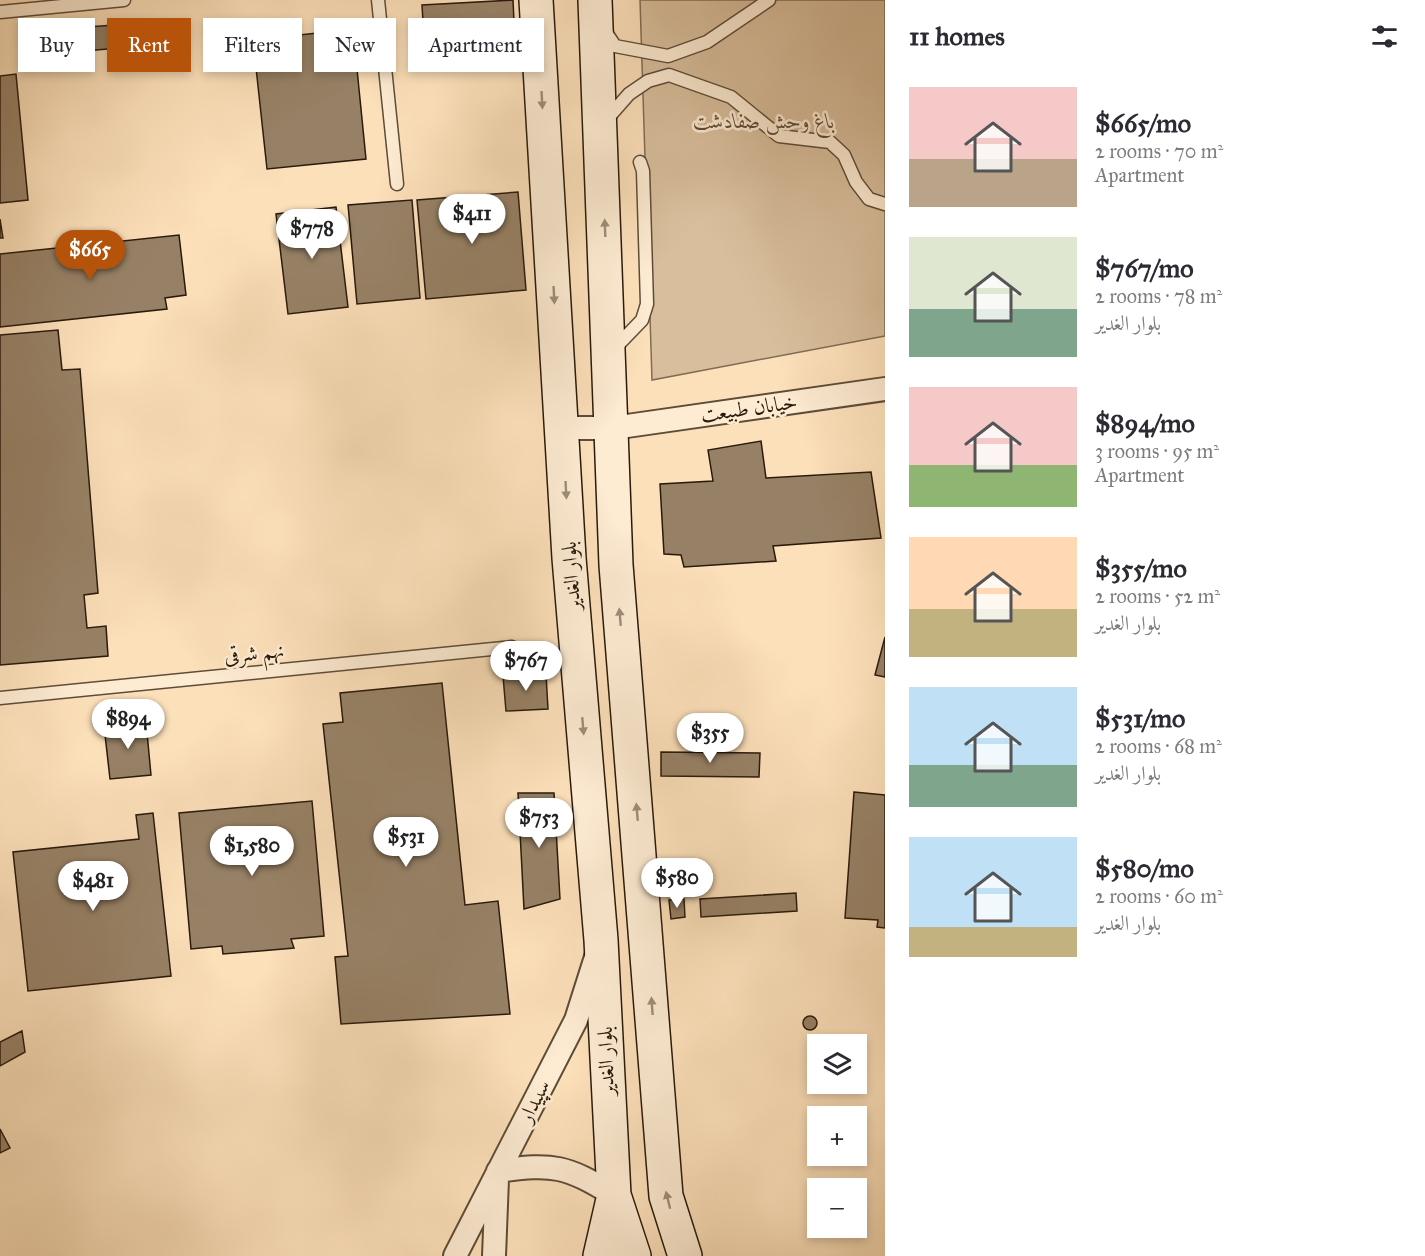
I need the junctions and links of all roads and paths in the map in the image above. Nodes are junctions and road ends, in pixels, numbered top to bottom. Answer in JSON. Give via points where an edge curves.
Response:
{"nodes":[{"id":1,"x":124,"y":0,"type":"edge"},
{"id":2,"x":378,"y":0,"type":"edge"},
{"id":3,"x":536,"y":0,"type":"edge"},
{"id":4,"x":769,"y":0,"type":"edge"},
{"id":5,"x":596,"y":9,"type":"edge"},
{"id":6,"x":0,"y":12,"type":"edge"},
{"id":7,"x":602,"y":128,"type":"junction"},
{"id":8,"x":640,"y":162,"type":"dead end"},
{"id":9,"x":397,"y":184,"type":"dead end"},
{"id":10,"x":885,"y":204,"type":"edge"},
{"id":11,"x":610,"y":352,"type":"junction"},
{"id":12,"x":885,"y":388,"type":"edge"},
{"id":13,"x":562,"y":428,"type":"junction"},
{"id":14,"x":613,"y":428,"type":"junction"},
{"id":15,"x":569,"y":558,"type":"junction"},
{"id":16,"x":616,"y":565,"type":"junction"},
{"id":17,"x":512,"y":647,"type":"dead end"},
{"id":18,"x":0,"y":698,"type":"edge"},
{"id":19,"x":601,"y":940,"type":"junction"},
{"id":20,"x":498,"y":1171,"type":"junction"},
{"id":21,"x":614,"y":1196,"type":"junction"},
{"id":22,"x":454,"y":1256,"type":"edge"},
{"id":23,"x":494,"y":1256,"type":"edge"},
{"id":24,"x":600,"y":1256,"type":"edge"},
{"id":25,"x":634,"y":1256,"type":"edge"},
{"id":26,"x":685,"y":1256,"type":"edge"}],
"edges":[{"from":1,"to":6,"type":"lane"},
{"from":2,"to":9,"type":"lane"},
{"from":3,"to":13,"type":"street","name":"بلوار الغدیر","one_way":true},
{"from":4,"to":5,"type":"lane","via":[[707,42],[668,56],[615,46]]},
{"from":5,"to":7,"type":"street"},
{"from":7,"to":10,"type":"lane","via":[[629,94],[648,81],[669,75],[731,97],[778,136],[830,142],[844,155],[868,199]]},
{"from":11,"to":7,"type":"street","one_way":true},
{"from":8,"to":11,"type":"lane","via":[[647,304],[642,320]]},
{"from":11,"to":14,"type":"street"},
{"from":12,"to":14,"type":"street","name":"خیابان طبیعت"},
{"from":13,"to":14,"type":"street","name":"خیابان طبیعت"},
{"from":13,"to":15,"type":"street","name":"بلوار الغدیر","one_way":true},
{"from":14,"to":16,"type":"street"},
{"from":15,"to":16,"type":"street"},
{"from":15,"to":19,"type":"street","name":"بلوار الغدیر","one_way":true},
{"from":26,"to":16,"type":"street","one_way":true,"via":[[666,1196]]},
{"from":17,"to":18,"type":"lane","name":"نهم شرقی"},
{"from":19,"to":20,"type":"street","name":"سپیدار","via":[[576,1020]]},
{"from":19,"to":21,"type":"street","name":"بلوار الغدیر"},
{"from":20,"to":21,"type":"street","via":[[556,1167],[579,1174]]},
{"from":20,"to":22,"type":"street","name":"سپیدار"},
{"from":20,"to":23,"type":"street"},
{"from":21,"to":24,"type":"street"},
{"from":21,"to":25,"type":"street","name":"بلوار الغدیر"}]}
